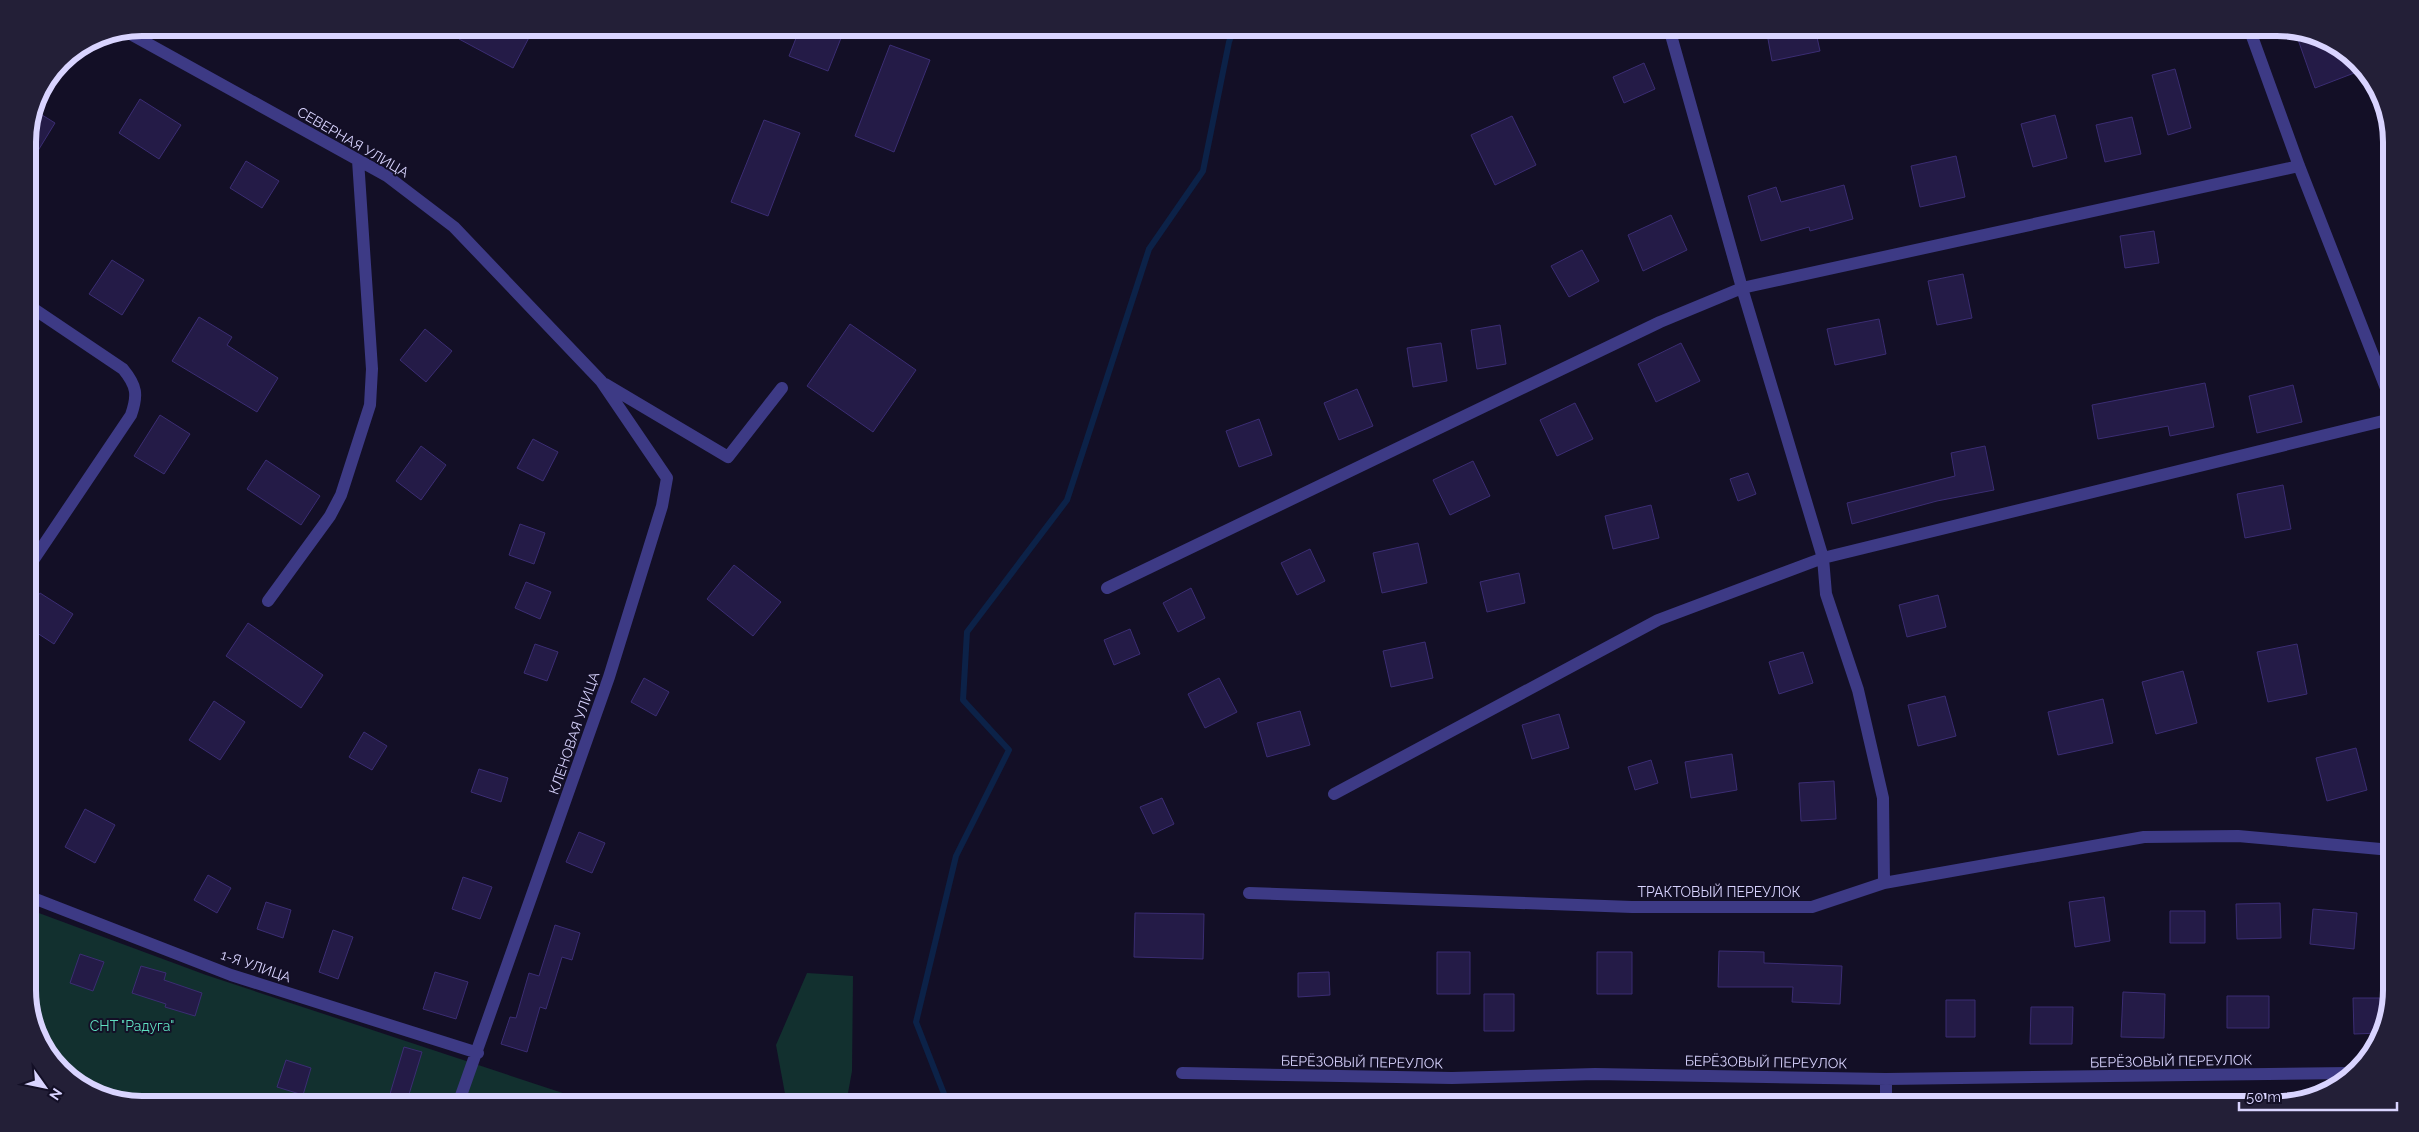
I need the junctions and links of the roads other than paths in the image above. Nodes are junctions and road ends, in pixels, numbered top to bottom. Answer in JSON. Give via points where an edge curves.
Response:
{"nodes":[{"id":1,"x":1672,"y":36,"type":"edge"},
{"id":2,"x":2252,"y":36,"type":"edge"},
{"id":3,"x":135,"y":37,"type":"edge"},
{"id":4,"x":358,"y":160,"type":"junction"},
{"id":5,"x":2299,"y":166,"type":"junction"},
{"id":6,"x":1742,"y":288,"type":"junction"},
{"id":7,"x":36,"y":310,"type":"edge"},
{"id":8,"x":600,"y":381,"type":"junction"},
{"id":9,"x":2383,"y":381,"type":"edge"},
{"id":10,"x":782,"y":388,"type":"dead end"},
{"id":11,"x":2383,"y":421,"type":"edge"},
{"id":12,"x":36,"y":556,"type":"edge"},
{"id":13,"x":1823,"y":558,"type":"junction"},
{"id":14,"x":1107,"y":588,"type":"dead end"},
{"id":15,"x":268,"y":601,"type":"dead end"},
{"id":16,"x":1334,"y":794,"type":"dead end"},
{"id":17,"x":2383,"y":849,"type":"edge"},
{"id":18,"x":1884,"y":884,"type":"junction"},
{"id":19,"x":1249,"y":893,"type":"dead end"},
{"id":20,"x":36,"y":899,"type":"edge"},
{"id":21,"x":478,"y":1053,"type":"junction"},
{"id":22,"x":1182,"y":1073,"type":"dead end"},
{"id":23,"x":2341,"y":1074,"type":"edge"},
{"id":24,"x":1886,"y":1079,"type":"junction"},
{"id":25,"x":461,"y":1096,"type":"edge"},
{"id":26,"x":1886,"y":1096,"type":"edge"}],
"edges":[{"from":1,"to":6,"type":"street"},
{"from":2,"to":5,"type":"street"},
{"from":3,"to":4,"type":"street","name":"СЕВЕРНАЯ УЛИЦА"},
{"from":4,"to":8,"type":"street","name":"СЕВЕРНАЯ УЛИЦА","via":[[387,176],[454,227]]},
{"from":4,"to":15,"type":"street","via":[[372,369],[370,405],[341,495],[330,516]]},
{"from":5,"to":6,"type":"street"},
{"from":5,"to":9,"type":"street"},
{"from":6,"to":13,"type":"street"},
{"from":6,"to":14,"type":"street","via":[[1660,322]]},
{"from":7,"to":12,"type":"street","via":[[123,369],[132,381],[137,399],[131,415]]},
{"from":8,"to":10,"type":"street","via":[[728,457]]},
{"from":8,"to":21,"type":"street","name":"КЛЕНОВАЯ УЛИЦА","via":[[667,478],[662,506],[609,677]]},
{"from":11,"to":13,"type":"street"},
{"from":13,"to":16,"type":"street","via":[[1658,620]]},
{"from":13,"to":18,"type":"street","via":[[1826,594],[1858,690],[1883,798]]},
{"from":17,"to":18,"type":"street","name":"ТРАКТОВЫЙ ПЕРЕУЛОК","via":[[2238,836],[2144,837]]},
{"from":18,"to":19,"type":"street","name":"ТРАКТОВЫЙ ПЕРЕУЛОК","via":[[1812,907],[1632,907]]},
{"from":20,"to":21,"type":"street","name":"1-Я УЛИЦА","via":[[231,974]]},
{"from":21,"to":25,"type":"street","name":"КЛЕНОВАЯ УЛИЦА"},
{"from":22,"to":24,"type":"street","name":"БЕРЁЗОВЫЙ ПЕРЕУЛОК","via":[[1452,1078],[1595,1074]]},
{"from":23,"to":24,"type":"street","name":"БЕРЁЗОВЫЙ ПЕРЕУЛОК"},
{"from":24,"to":26,"type":"street"}]}
